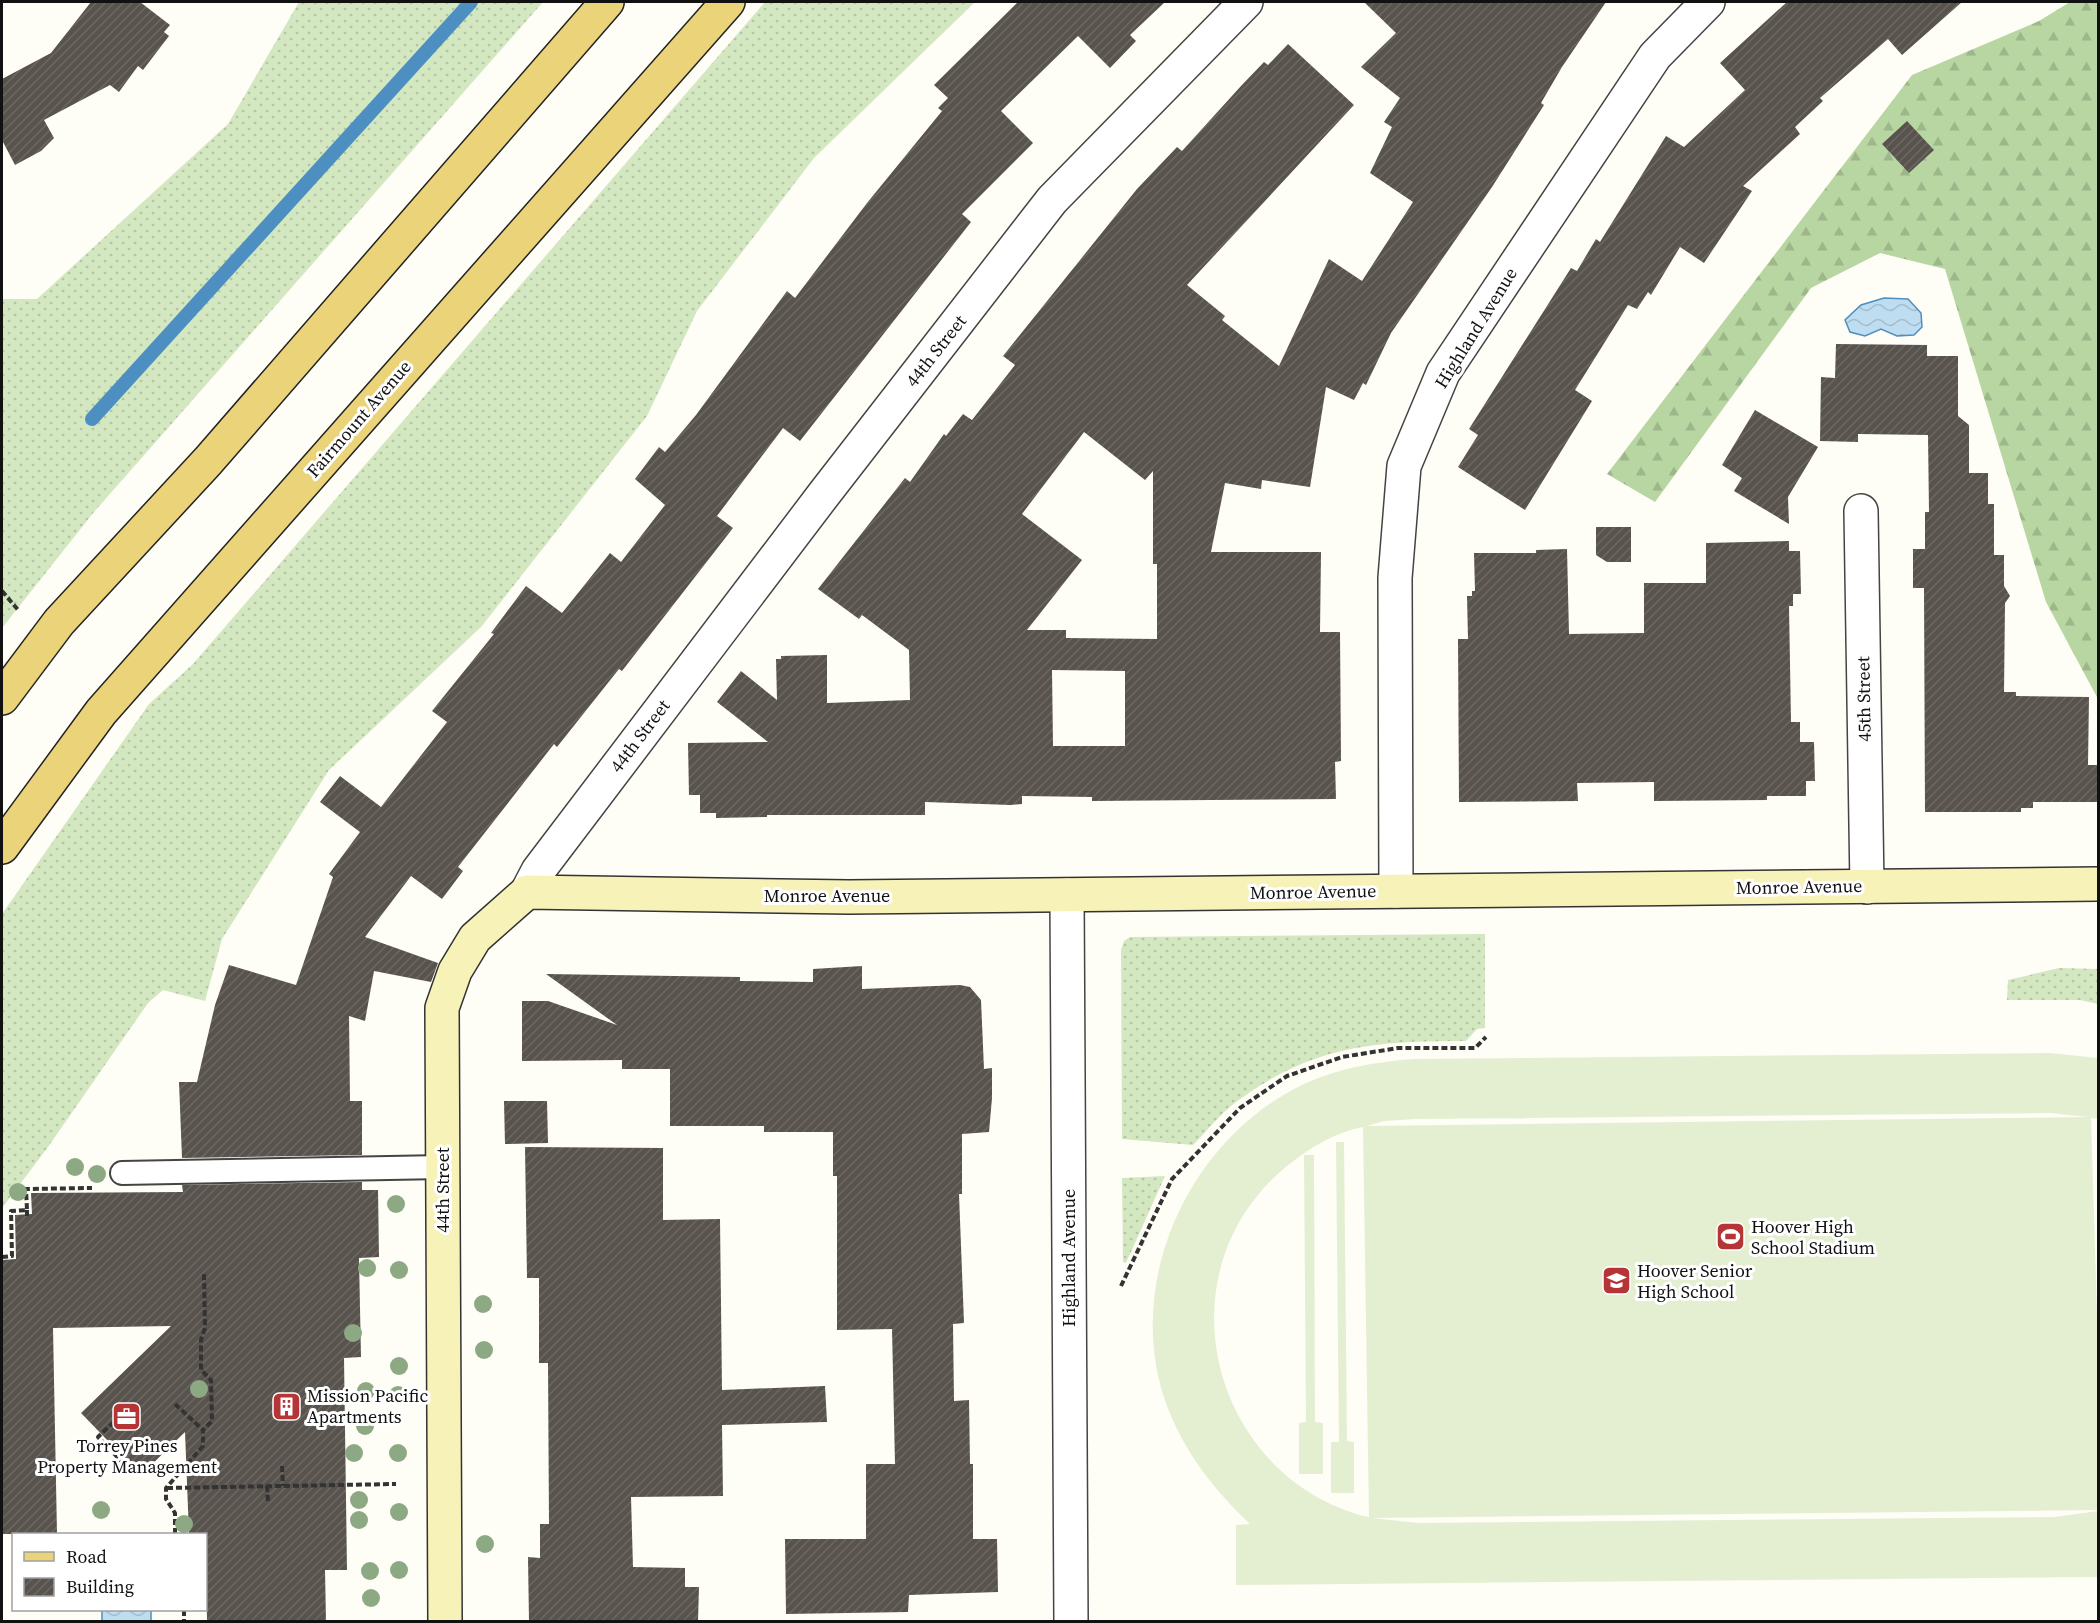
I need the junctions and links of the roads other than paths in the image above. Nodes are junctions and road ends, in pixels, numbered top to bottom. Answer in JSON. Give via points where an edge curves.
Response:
{"nodes":[{"id":1,"x":607,"y":2,"type":"edge"},
{"id":2,"x":728,"y":2,"type":"edge"},
{"id":3,"x":1246,"y":2,"type":"edge"},
{"id":4,"x":1708,"y":2,"type":"edge"},
{"id":5,"x":1861,"y":511,"type":"dead end"},
{"id":6,"x":2,"y":698,"type":"edge"},
{"id":7,"x":2,"y":847,"type":"edge"},
{"id":8,"x":2098,"y":884,"type":"edge"},
{"id":9,"x":1867,"y":887,"type":"junction"},
{"id":10,"x":1396,"y":891,"type":"junction"},
{"id":11,"x":527,"y":892,"type":"junction"},
{"id":12,"x":1067,"y":895,"type":"junction"},
{"id":13,"x":443,"y":1167,"type":"junction"},
{"id":14,"x":122,"y":1173,"type":"dead end"},
{"id":15,"x":445,"y":1622,"type":"edge"},
{"id":16,"x":1071,"y":1622,"type":"edge"}],
"edges":[{"from":1,"to":6,"type":"main road","via":[[208,461],[59,622]]},
{"from":2,"to":7,"type":"main road","name":"Fairmount Avenue","via":[[101,712]]},
{"from":3,"to":11,"type":"street","name":"44th Street","via":[[1052,200],[652,720],[538,871]]},
{"from":4,"to":10,"type":"street","name":"Highland Avenue","via":[[1655,56],[1443,373],[1404,466],[1395,578]]},
{"from":5,"to":9,"type":"street","name":"45th Street"},
{"from":8,"to":9,"type":"street","name":"Monroe Avenue"},
{"from":9,"to":10,"type":"street","name":"Monroe Avenue"},
{"from":10,"to":12,"type":"street","name":"Monroe Avenue"},
{"from":11,"to":12,"type":"street","name":"Monroe Avenue","via":[[689,896]]},
{"from":11,"to":13,"type":"street","name":"44th Street","via":[[475,938],[455,971],[442,1008]]},
{"from":12,"to":16,"type":"street","name":"Highland Avenue"},
{"from":13,"to":14,"type":"lane"},
{"from":13,"to":15,"type":"street","name":"44th Street"}]}
